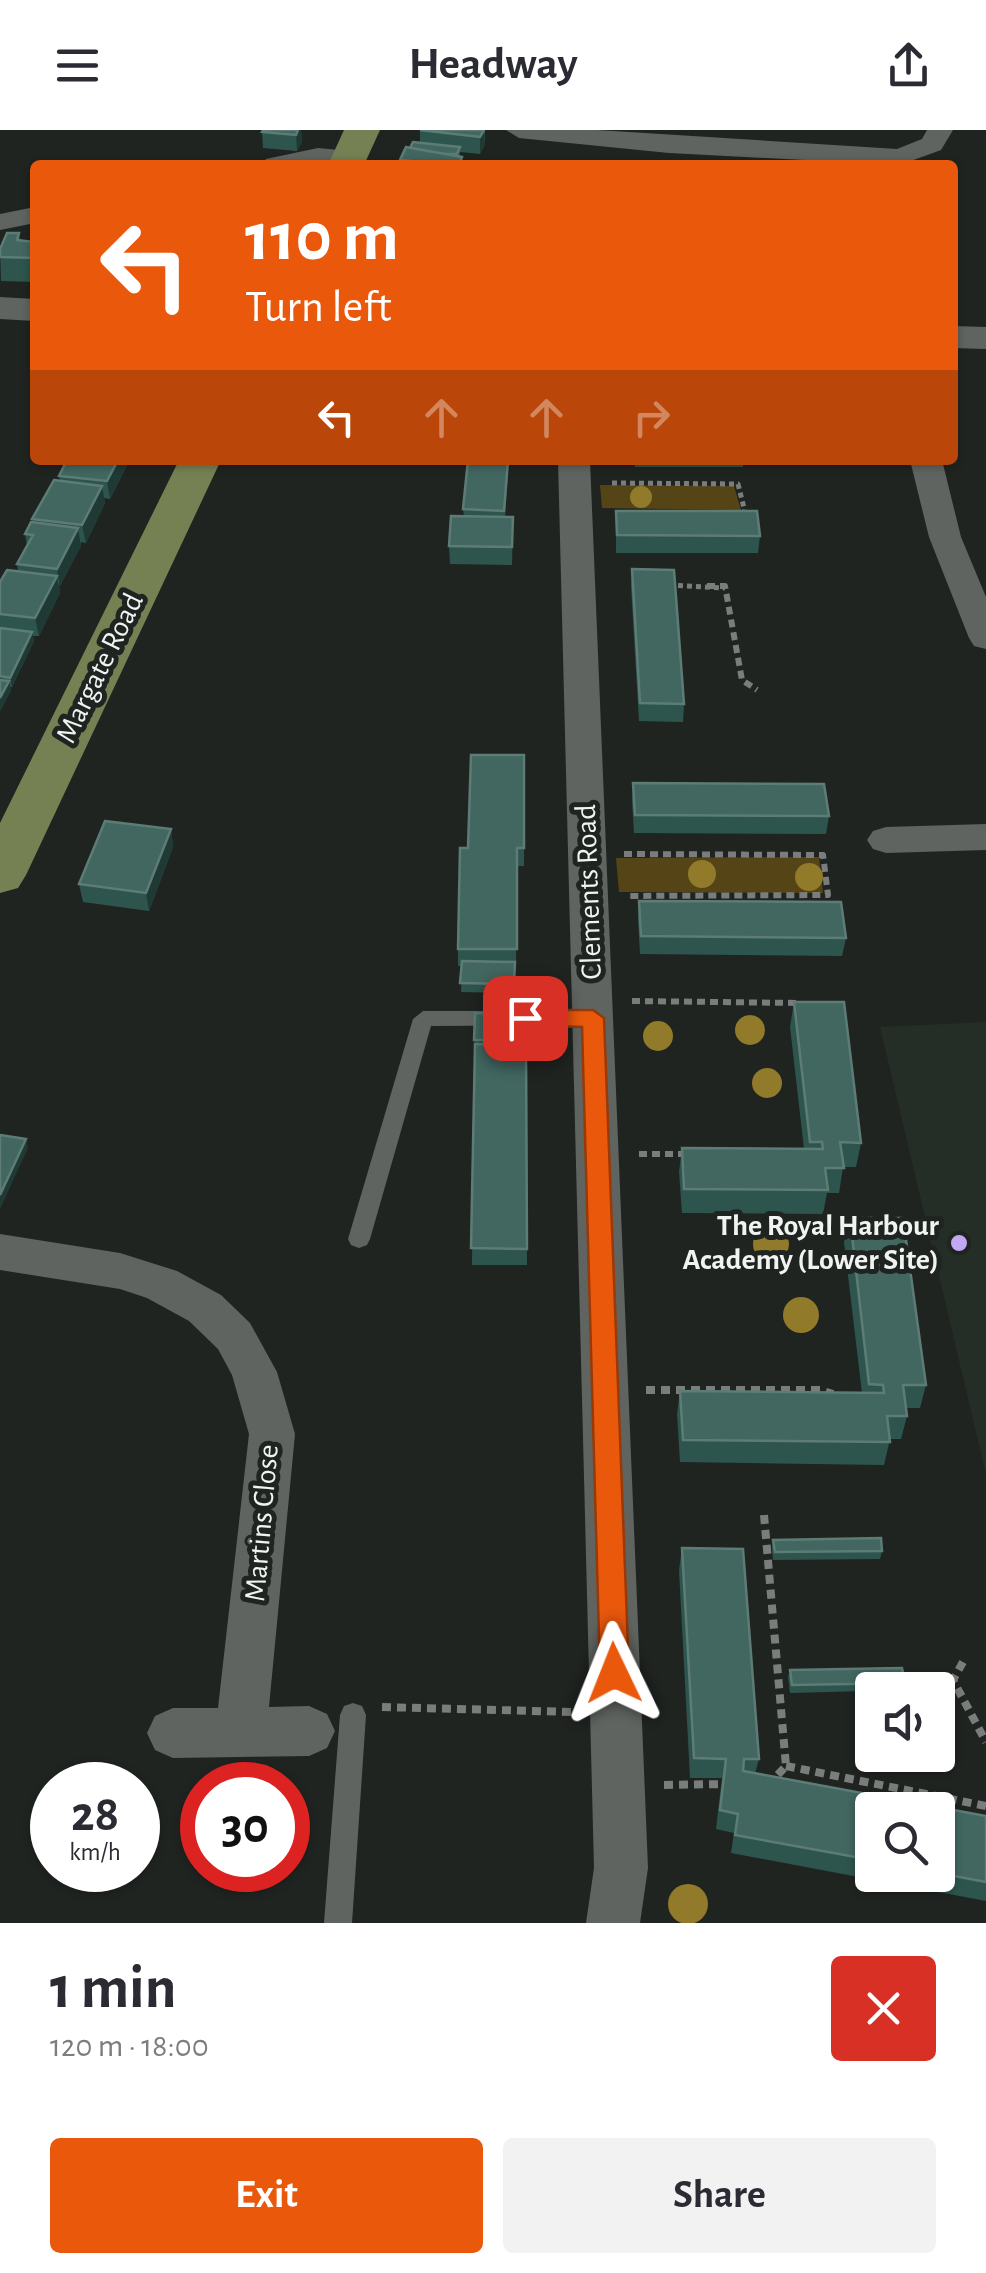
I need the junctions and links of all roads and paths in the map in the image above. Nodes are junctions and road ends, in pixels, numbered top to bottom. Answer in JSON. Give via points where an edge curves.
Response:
{"nodes":[{"id":1,"x":519,"y":130,"type":"edge"},
{"id":2,"x":940,"y":130,"type":"edge"},
{"id":3,"x":671,"y":137,"type":"edge"},
{"id":4,"x":352,"y":151,"type":"edge"},
{"id":5,"x":299,"y":160,"type":"edge"},
{"id":6,"x":30,"y":216,"type":"edge"},
{"id":7,"x":0,"y":222,"type":"edge"},
{"id":8,"x":0,"y":308,"type":"edge"},
{"id":9,"x":30,"y":310,"type":"edge"},
{"id":10,"x":958,"y":337,"type":"edge"},
{"id":11,"x":986,"y":338,"type":"edge"},
{"id":12,"x":198,"y":465,"type":"edge"},
{"id":13,"x":927,"y":465,"type":"edge"},
{"id":14,"x":575,"y":471,"type":"edge"},
{"id":15,"x":728,"y":512,"type":"edge"},
{"id":16,"x":652,"y":585,"type":"edge"},
{"id":17,"x":986,"y":638,"type":"edge"},
{"id":18,"x":757,"y":690,"type":"dead end"},
{"id":19,"x":986,"y":837,"type":"edge"},
{"id":20,"x":886,"y":840,"type":"dead end"},
{"id":21,"x":0,"y":875,"type":"edge"},
{"id":22,"x":588,"y":875,"type":"junction"},
{"id":23,"x":816,"y":1003,"type":"edge"},
{"id":24,"x":592,"y":1010,"type":"junction"},
{"id":25,"x":598,"y":1153,"type":"junction"},
{"id":26,"x":690,"y":1154,"type":"edge"},
{"id":27,"x":359,"y":1239,"type":"dead end"},
{"id":28,"x":0,"y":1252,"type":"edge"},
{"id":29,"x":605,"y":1390,"type":"junction"},
{"id":30,"x":848,"y":1399,"type":"edge"},
{"id":31,"x":764,"y":1515,"type":"dead end"},
{"id":32,"x":962,"y":1662,"type":"dead end"},
{"id":33,"x":616,"y":1713,"type":"junction"},
{"id":34,"x":345,"y":1718,"type":"junction"},
{"id":35,"x":173,"y":1732,"type":"dead end"},
{"id":36,"x":241,"y":1732,"type":"junction"},
{"id":37,"x":986,"y":1742,"type":"edge"},
{"id":38,"x":786,"y":1766,"type":"junction"},
{"id":39,"x":739,"y":1784,"type":"edge"},
{"id":40,"x":618,"y":1785,"type":"junction"},
{"id":41,"x":766,"y":1788,"type":"edge"},
{"id":42,"x":986,"y":1806,"type":"edge"},
{"id":43,"x":338,"y":1923,"type":"edge"},
{"id":44,"x":613,"y":1923,"type":"edge"}],
"edges":[{"from":1,"to":3,"type":"street"},
{"from":2,"to":3,"type":"street","via":[[932,144],[900,157]]},
{"from":4,"to":5,"type":"street"},
{"from":6,"to":7,"type":"street"},
{"from":8,"to":9,"type":"street"},
{"from":10,"to":11,"type":"street"},
{"from":12,"to":21,"type":"main road","name":"Margate Road"},
{"from":13,"to":17,"type":"street","via":[[944,537]]},
{"from":14,"to":15,"type":"path","via":[[738,484],[745,512]]},
{"from":14,"to":22,"type":"street","name":"Clements Road"},
{"from":16,"to":18,"type":"path","via":[[724,586],[742,680]]},
{"from":19,"to":20,"type":"street"},
{"from":22,"to":22,"type":"path","via":[[823,855],[828,895]]},
{"from":22,"to":24,"type":"street","name":"Clements Road"},
{"from":23,"to":24,"type":"path"},
{"from":24,"to":25,"type":"street","name":"Clements Road"},
{"from":24,"to":27,"type":"lane","via":[[423,1019]]},
{"from":25,"to":26,"type":"path"},
{"from":25,"to":29,"type":"street","name":"Clements Road"},
{"from":28,"to":36,"type":"street","name":"Martins Close","via":[[161,1284],[205,1308],[234,1336],[254,1372],[272,1434]]},
{"from":29,"to":30,"type":"path","via":[[820,1390]]},
{"from":29,"to":33,"type":"street","name":"Clements Road"},
{"from":31,"to":38,"type":"path"},
{"from":32,"to":37,"type":"path","via":[[953,1680]]},
{"from":33,"to":34,"type":"path"},
{"from":33,"to":40,"type":"street","name":"Clements Road"},
{"from":34,"to":36,"type":"street"},
{"from":34,"to":43,"type":"lane"},
{"from":35,"to":36,"type":"street"},
{"from":38,"to":41,"type":"path"},
{"from":38,"to":42,"type":"path"},
{"from":39,"to":40,"type":"path"},
{"from":40,"to":44,"type":"street","name":"Clements Road","via":[[621,1868]]}]}
